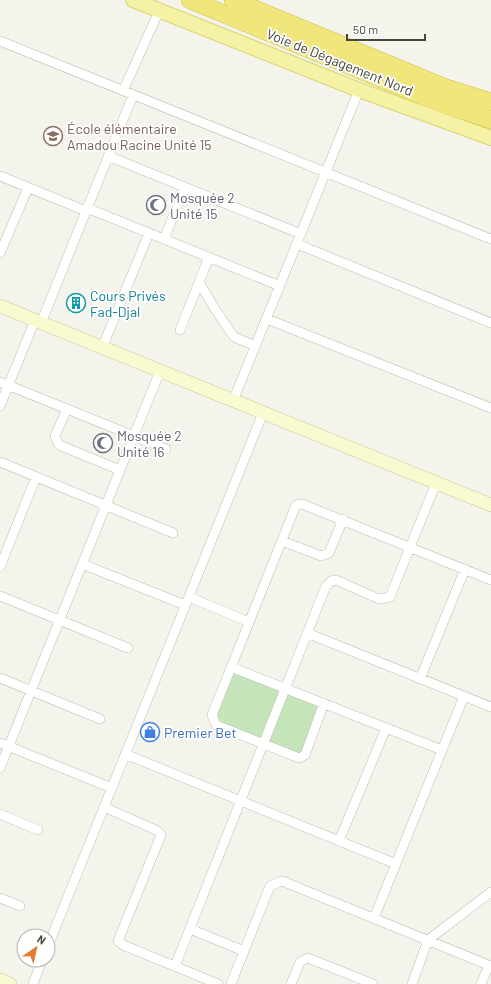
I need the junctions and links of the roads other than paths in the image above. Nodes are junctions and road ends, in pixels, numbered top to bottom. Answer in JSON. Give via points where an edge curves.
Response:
{"nodes":[{"id":1,"x":133,"y":0,"type":"edge"},
{"id":2,"x":190,"y":0,"type":"edge"},
{"id":3,"x":234,"y":0,"type":"edge"},
{"id":4,"x":159,"y":11,"type":"junction"},
{"id":5,"x":0,"y":41,"type":"edge"},
{"id":6,"x":359,"y":90,"type":"junction"},
{"id":7,"x":123,"y":91,"type":"junction"},
{"id":8,"x":133,"y":95,"type":"junction"},
{"id":9,"x":491,"y":102,"type":"edge"},
{"id":10,"x":491,"y":120,"type":"edge"},
{"id":11,"x":491,"y":138,"type":"edge"},
{"id":12,"x":108,"y":156,"type":"junction"},
{"id":13,"x":325,"y":173,"type":"junction"},
{"id":14,"x":0,"y":176,"type":"edge"},
{"id":15,"x":185,"y":187,"type":"junction"},
{"id":16,"x":28,"y":188,"type":"junction"},
{"id":17,"x":87,"y":209,"type":"junction"},
{"id":18,"x":149,"y":233,"type":"junction"},
{"id":19,"x":301,"y":234,"type":"junction"},
{"id":20,"x":164,"y":239,"type":"junction"},
{"id":21,"x":491,"y":239,"type":"edge"},
{"id":22,"x":297,"y":244,"type":"junction"},
{"id":23,"x":0,"y":253,"type":"edge"},
{"id":24,"x":209,"y":257,"type":"junction"},
{"id":25,"x":199,"y":282,"type":"junction"},
{"id":26,"x":280,"y":286,"type":"junction"},
{"id":27,"x":0,"y":306,"type":"edge"},
{"id":28,"x":267,"y":319,"type":"junction"},
{"id":29,"x":38,"y":321,"type":"junction"},
{"id":30,"x":491,"y":323,"type":"edge"},
{"id":31,"x":180,"y":330,"type":"dead end"},
{"id":32,"x":256,"y":346,"type":"junction"},
{"id":33,"x":102,"y":348,"type":"junction"},
{"id":34,"x":160,"y":371,"type":"junction"},
{"id":35,"x":4,"y":384,"type":"edge"},
{"id":36,"x":233,"y":401,"type":"junction"},
{"id":37,"x":0,"y":406,"type":"edge"},
{"id":38,"x":491,"y":408,"type":"edge"},
{"id":39,"x":67,"y":409,"type":"junction"},
{"id":40,"x":263,"y":413,"type":"junction"},
{"id":41,"x":134,"y":436,"type":"junction"},
{"id":42,"x":166,"y":449,"type":"dead end"},
{"id":43,"x":0,"y":462,"type":"edge"},
{"id":44,"x":120,"y":470,"type":"junction"},
{"id":45,"x":36,"y":477,"type":"junction"},
{"id":46,"x":436,"y":483,"type":"junction"},
{"id":47,"x":106,"y":505,"type":"junction"},
{"id":48,"x":491,"y":506,"type":"edge"},
{"id":49,"x":343,"y":519,"type":"junction"},
{"id":50,"x":173,"y":533,"type":"dead end"},
{"id":51,"x":282,"y":541,"type":"junction"},
{"id":52,"x":410,"y":547,"type":"junction"},
{"id":53,"x":82,"y":564,"type":"junction"},
{"id":54,"x":0,"y":567,"type":"edge"},
{"id":55,"x":465,"y":569,"type":"junction"},
{"id":56,"x":491,"y":580,"type":"edge"},
{"id":57,"x":0,"y":596,"type":"edge"},
{"id":58,"x":187,"y":601,"type":"junction"},
{"id":59,"x":60,"y":620,"type":"junction"},
{"id":60,"x":250,"y":622,"type":"junction"},
{"id":61,"x":307,"y":633,"type":"junction"},
{"id":62,"x":128,"y":648,"type":"dead end"},
{"id":63,"x":231,"y":667,"type":"junction"},
{"id":64,"x":0,"y":678,"type":"edge"},
{"id":65,"x":420,"y":679,"type":"junction"},
{"id":66,"x":285,"y":688,"type":"junction"},
{"id":67,"x":31,"y":691,"type":"junction"},
{"id":68,"x":464,"y":696,"type":"junction"},
{"id":69,"x":324,"y":704,"type":"junction"},
{"id":70,"x":491,"y":708,"type":"edge"},
{"id":71,"x":100,"y":719,"type":"dead end"},
{"id":72,"x":386,"y":728,"type":"junction"},
{"id":73,"x":4,"y":744,"type":"edge"},
{"id":74,"x":264,"y":744,"type":"junction"},
{"id":75,"x":442,"y":750,"type":"junction"},
{"id":76,"x":126,"y":754,"type":"junction"},
{"id":77,"x":0,"y":768,"type":"edge"},
{"id":78,"x":112,"y":788,"type":"junction"},
{"id":79,"x":241,"y":801,"type":"junction"},
{"id":80,"x":104,"y":807,"type":"junction"},
{"id":81,"x":0,"y":814,"type":"edge"},
{"id":82,"x":38,"y":830,"type":"dead end"},
{"id":83,"x":339,"y":841,"type":"junction"},
{"id":84,"x":396,"y":864,"type":"junction"},
{"id":85,"x":491,"y":892,"type":"edge"},
{"id":86,"x":0,"y":898,"type":"edge"},
{"id":87,"x":487,"y":901,"type":"edge"},
{"id":88,"x":20,"y":906,"type":"dead end"},
{"id":89,"x":374,"y":918,"type":"junction"},
{"id":90,"x":55,"y":928,"type":"edge"},
{"id":91,"x":190,"y":929,"type":"junction"},
{"id":92,"x":428,"y":940,"type":"junction"},
{"id":93,"x":244,"y":951,"type":"junction"},
{"id":94,"x":490,"y":965,"type":"edge"},
{"id":95,"x":175,"y":966,"type":"junction"},
{"id":96,"x":39,"y":968,"type":"edge"},
{"id":97,"x":0,"y":980,"type":"edge"},
{"id":98,"x":203,"y":981,"type":"edge"},
{"id":99,"x":10,"y":984,"type":"edge"},
{"id":100,"x":32,"y":984,"type":"edge"},
{"id":101,"x":218,"y":984,"type":"edge"},
{"id":102,"x":230,"y":984,"type":"edge"},
{"id":103,"x":291,"y":984,"type":"edge"},
{"id":104,"x":373,"y":984,"type":"edge"},
{"id":105,"x":412,"y":984,"type":"edge"},
{"id":106,"x":481,"y":984,"type":"edge"}],
"edges":[{"from":1,"to":4,"type":"main road"},
{"from":2,"to":10,"type":"highway","name":"Voie de Dégagement Nord","via":[[439,103]]},
{"from":3,"to":9,"type":"highway","name":"Voie de Dégagement Nord","via":[[444,87]]},
{"from":4,"to":6,"type":"main road"},
{"from":4,"to":7,"type":"street"},
{"from":5,"to":7,"type":"street"},
{"from":6,"to":11,"type":"main road"},
{"from":6,"to":13,"type":"street"},
{"from":7,"to":8,"type":"street"},
{"from":8,"to":12,"type":"street"},
{"from":8,"to":13,"type":"street"},
{"from":12,"to":15,"type":"street"},
{"from":12,"to":17,"type":"street"},
{"from":13,"to":19,"type":"street"},
{"from":13,"to":21,"type":"street"},
{"from":14,"to":16,"type":"street"},
{"from":15,"to":19,"type":"street"},
{"from":15,"to":20,"type":"street"},
{"from":16,"to":17,"type":"street"},
{"from":16,"to":23,"type":"street"},
{"from":17,"to":18,"type":"street"},
{"from":17,"to":29,"type":"street"},
{"from":18,"to":20,"type":"street"},
{"from":18,"to":33,"type":"street"},
{"from":19,"to":22,"type":"street"},
{"from":20,"to":24,"type":"street"},
{"from":22,"to":26,"type":"street"},
{"from":22,"to":30,"type":"street"},
{"from":24,"to":25,"type":"street"},
{"from":24,"to":26,"type":"street"},
{"from":25,"to":31,"type":"street"},
{"from":25,"to":32,"type":"street","via":[[234,337]]},
{"from":26,"to":28,"type":"street"},
{"from":27,"to":29,"type":"street"},
{"from":28,"to":32,"type":"street"},
{"from":28,"to":38,"type":"street"},
{"from":29,"to":33,"type":"street"},
{"from":29,"to":35,"type":"street"},
{"from":32,"to":36,"type":"street"},
{"from":33,"to":34,"type":"street"},
{"from":34,"to":36,"type":"street"},
{"from":34,"to":41,"type":"street"},
{"from":35,"to":37,"type":"street"},
{"from":35,"to":39,"type":"street"},
{"from":36,"to":40,"type":"street"},
{"from":39,"to":41,"type":"street"},
{"from":39,"to":44,"type":"street","via":[[55,436],[59,445]]},
{"from":40,"to":46,"type":"street"},
{"from":40,"to":58,"type":"street"},
{"from":41,"to":42,"type":"street"},
{"from":41,"to":44,"type":"street"},
{"from":43,"to":45,"type":"street"},
{"from":44,"to":47,"type":"street"},
{"from":45,"to":47,"type":"street"},
{"from":45,"to":54,"type":"street"},
{"from":46,"to":48,"type":"street"},
{"from":46,"to":52,"type":"street"},
{"from":47,"to":50,"type":"street"},
{"from":47,"to":53,"type":"street"},
{"from":49,"to":51,"type":"street","via":[[329,554],[325,556]]},
{"from":49,"to":51,"type":"street","via":[[296,505]]},
{"from":49,"to":52,"type":"street"},
{"from":51,"to":60,"type":"street"},
{"from":52,"to":55,"type":"street"},
{"from":52,"to":61,"type":"street","via":[[390,597],[379,599],[336,580],[330,582],[326,586]]},
{"from":53,"to":58,"type":"street"},
{"from":53,"to":59,"type":"street"},
{"from":55,"to":56,"type":"street"},
{"from":55,"to":65,"type":"street"},
{"from":57,"to":59,"type":"street"},
{"from":58,"to":60,"type":"street"},
{"from":58,"to":76,"type":"street"},
{"from":59,"to":62,"type":"street"},
{"from":59,"to":67,"type":"street"},
{"from":60,"to":63,"type":"street"},
{"from":61,"to":65,"type":"street"},
{"from":61,"to":66,"type":"street"},
{"from":63,"to":66,"type":"street"},
{"from":63,"to":74,"type":"street","via":[[212,715],[213,721],[216,725]]},
{"from":64,"to":67,"type":"street"},
{"from":65,"to":68,"type":"street"},
{"from":66,"to":69,"type":"street"},
{"from":66,"to":74,"type":"street"},
{"from":67,"to":71,"type":"street"},
{"from":67,"to":73,"type":"street"},
{"from":68,"to":70,"type":"street"},
{"from":68,"to":75,"type":"street"},
{"from":69,"to":72,"type":"street"},
{"from":69,"to":74,"type":"street","via":[[305,755],[299,758]]},
{"from":72,"to":75,"type":"street"},
{"from":72,"to":83,"type":"street"},
{"from":73,"to":77,"type":"street"},
{"from":73,"to":78,"type":"street"},
{"from":74,"to":79,"type":"street"},
{"from":75,"to":84,"type":"street"},
{"from":76,"to":78,"type":"street"},
{"from":76,"to":79,"type":"street"},
{"from":78,"to":80,"type":"street"},
{"from":79,"to":83,"type":"street"},
{"from":79,"to":91,"type":"street"},
{"from":80,"to":90,"type":"street"},
{"from":80,"to":95,"type":"street","via":[[161,832],[118,941]]},
{"from":81,"to":82,"type":"street"},
{"from":83,"to":84,"type":"street"},
{"from":84,"to":89,"type":"street"},
{"from":85,"to":87,"type":"street"},
{"from":86,"to":88,"type":"street"},
{"from":87,"to":92,"type":"street"},
{"from":89,"to":92,"type":"street"},
{"from":89,"to":93,"type":"street","via":[[282,881],[276,882],[270,886]]},
{"from":91,"to":93,"type":"street"},
{"from":91,"to":95,"type":"street"},
{"from":92,"to":94,"type":"street"},
{"from":92,"to":105,"type":"street"},
{"from":93,"to":102,"type":"street"},
{"from":94,"to":106,"type":"street"},
{"from":95,"to":98,"type":"street"},
{"from":96,"to":100,"type":"street"},
{"from":97,"to":99,"type":"street"},
{"from":98,"to":101,"type":"street"},
{"from":103,"to":104,"type":"street","via":[[300,962],[308,958]]}]}
